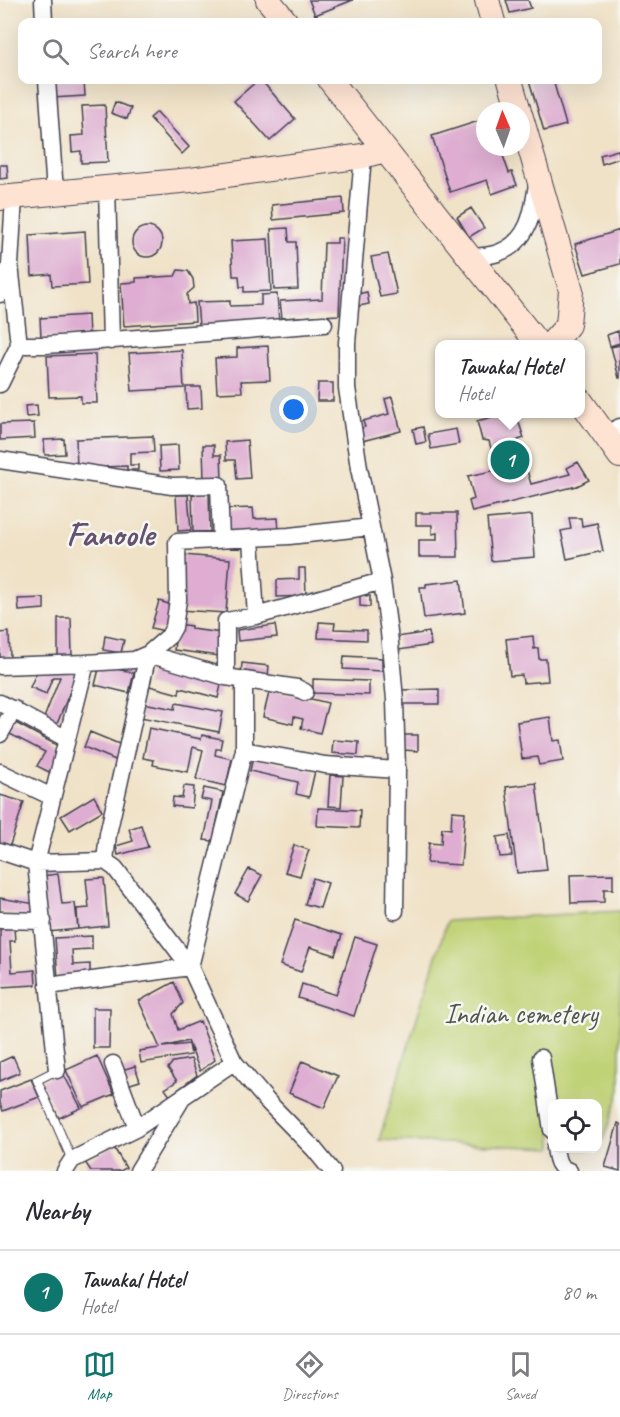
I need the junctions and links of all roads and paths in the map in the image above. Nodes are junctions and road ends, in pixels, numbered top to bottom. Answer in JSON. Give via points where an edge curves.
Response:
{"nodes":[{"id":1,"x":43,"y":0,"type":"edge"},
{"id":2,"x":268,"y":0,"type":"edge"},
{"id":3,"x":487,"y":0,"type":"edge"},
{"id":4,"x":44,"y":18,"type":"edge"},
{"id":5,"x":283,"y":18,"type":"edge"},
{"id":6,"x":492,"y":18,"type":"edge"},
{"id":7,"x":47,"y":84,"type":"edge"},
{"id":8,"x":332,"y":84,"type":"edge"},
{"id":9,"x":511,"y":84,"type":"edge"},
{"id":10,"x":516,"y":102,"type":"edge"},
{"id":11,"x":530,"y":147,"type":"edge"},
{"id":12,"x":374,"y":153,"type":"junction"},
{"id":13,"x":539,"y":177,"type":"junction"},
{"id":14,"x":107,"y":187,"type":"junction"},
{"id":15,"x":55,"y":192,"type":"junction"},
{"id":16,"x":7,"y":197,"type":"edge"},
{"id":17,"x":470,"y":258,"type":"junction"},
{"id":18,"x":10,"y":265,"type":"junction"},
{"id":19,"x":0,"y":294,"type":"edge"},
{"id":20,"x":324,"y":324,"type":"dead end"},
{"id":21,"x":534,"y":340,"type":"edge"},
{"id":22,"x":555,"y":340,"type":"edge"},
{"id":23,"x":111,"y":341,"type":"junction"},
{"id":24,"x":19,"y":345,"type":"junction"},
{"id":25,"x":0,"y":384,"type":"edge"},
{"id":26,"x":585,"y":405,"type":"edge"},
{"id":27,"x":613,"y":430,"type":"edge"},
{"id":28,"x":620,"y":456,"type":"edge"},
{"id":29,"x":0,"y":460,"type":"edge"},
{"id":30,"x":371,"y":527,"type":"junction"},
{"id":31,"x":251,"y":539,"type":"junction"},
{"id":32,"x":221,"y":540,"type":"junction"},
{"id":33,"x":382,"y":580,"type":"junction"},
{"id":34,"x":256,"y":616,"type":"junction"},
{"id":35,"x":148,"y":654,"type":"junction"},
{"id":36,"x":86,"y":663,"type":"junction"},
{"id":37,"x":0,"y":666,"type":"edge"},
{"id":38,"x":226,"y":677,"type":"junction"},
{"id":39,"x":244,"y":681,"type":"junction"},
{"id":40,"x":305,"y":692,"type":"dead end"},
{"id":41,"x":7,"y":706,"type":"edge"},
{"id":42,"x":0,"y":734,"type":"edge"},
{"id":43,"x":67,"y":739,"type":"junction"},
{"id":44,"x":243,"y":750,"type":"junction"},
{"id":45,"x":397,"y":770,"type":"junction"},
{"id":46,"x":0,"y":772,"type":"edge"},
{"id":47,"x":52,"y":797,"type":"junction"},
{"id":48,"x":0,"y":851,"type":"edge"},
{"id":49,"x":105,"y":861,"type":"junction"},
{"id":50,"x":36,"y":863,"type":"junction"},
{"id":51,"x":395,"y":911,"type":"dead end"},
{"id":52,"x":0,"y":920,"type":"edge"},
{"id":53,"x":43,"y":921,"type":"junction"},
{"id":54,"x":190,"y":967,"type":"junction"},
{"id":55,"x":48,"y":986,"type":"junction"},
{"id":56,"x":541,"y":1058,"type":"dead end"},
{"id":57,"x":234,"y":1062,"type":"junction"},
{"id":58,"x":113,"y":1064,"type":"dead end"},
{"id":59,"x":57,"y":1070,"type":"joint"},
{"id":60,"x":183,"y":1096,"type":"junction"},
{"id":61,"x":548,"y":1104,"type":"edge"},
{"id":62,"x":137,"y":1128,"type":"junction"},
{"id":63,"x":556,"y":1153,"type":"edge"},
{"id":64,"x":69,"y":1165,"type":"edge"},
{"id":65,"x":138,"y":1171,"type":"edge"},
{"id":66,"x":333,"y":1171,"type":"edge"},
{"id":67,"x":569,"y":1171,"type":"edge"}],
"edges":[{"from":1,"to":4,"type":"street"},
{"from":2,"to":5,"type":"street"},
{"from":3,"to":6,"type":"street"},
{"from":7,"to":15,"type":"street"},
{"from":8,"to":12,"type":"street"},
{"from":9,"to":10,"type":"street"},
{"from":11,"to":13,"type":"street"},
{"from":12,"to":14,"type":"street","via":[[191,180]]},
{"from":12,"to":17,"type":"street"},
{"from":12,"to":30,"type":"street","via":[[347,343],[347,388]]},
{"from":13,"to":17,"type":"street","via":[[526,231],[512,246],[498,253]]},
{"from":13,"to":22,"type":"street","via":[[571,290],[568,325]]},
{"from":14,"to":15,"type":"street"},
{"from":14,"to":23,"type":"street"},
{"from":15,"to":16,"type":"street"},
{"from":16,"to":18,"type":"street"},
{"from":17,"to":21,"type":"street"},
{"from":18,"to":19,"type":"street"},
{"from":18,"to":24,"type":"street"},
{"from":20,"to":23,"type":"street"},
{"from":23,"to":24,"type":"street"},
{"from":24,"to":25,"type":"street"},
{"from":26,"to":27,"type":"street"},
{"from":27,"to":28,"type":"street"},
{"from":29,"to":32,"type":"street","via":[[172,486],[219,485]]},
{"from":30,"to":31,"type":"street"},
{"from":30,"to":33,"type":"street"},
{"from":31,"to":32,"type":"street"},
{"from":31,"to":34,"type":"street"},
{"from":32,"to":35,"type":"street","via":[[177,542],[174,627],[170,636]]},
{"from":33,"to":34,"type":"street"},
{"from":33,"to":45,"type":"street","via":[[393,677]]},
{"from":34,"to":38,"type":"street","via":[[226,621]]},
{"from":35,"to":36,"type":"street","via":[[134,660]]},
{"from":35,"to":38,"type":"street"},
{"from":35,"to":49,"type":"street"},
{"from":36,"to":37,"type":"street"},
{"from":36,"to":43,"type":"street"},
{"from":38,"to":39,"type":"street"},
{"from":39,"to":40,"type":"street"},
{"from":39,"to":44,"type":"street"},
{"from":41,"to":42,"type":"street"},
{"from":41,"to":43,"type":"street"},
{"from":43,"to":47,"type":"street"},
{"from":44,"to":45,"type":"street","via":[[325,765]]},
{"from":44,"to":54,"type":"street"},
{"from":45,"to":51,"type":"street"},
{"from":46,"to":47,"type":"street"},
{"from":47,"to":50,"type":"street"},
{"from":48,"to":50,"type":"street"},
{"from":49,"to":50,"type":"street"},
{"from":49,"to":54,"type":"street","via":[[121,874]]},
{"from":50,"to":53,"type":"street"},
{"from":52,"to":53,"type":"street"},
{"from":53,"to":55,"type":"street"},
{"from":54,"to":55,"type":"street"},
{"from":54,"to":57,"type":"street"},
{"from":55,"to":59,"type":"street"},
{"from":56,"to":61,"type":"street"},
{"from":57,"to":60,"type":"street"},
{"from":57,"to":66,"type":"street"},
{"from":58,"to":62,"type":"street"},
{"from":59,"to":64,"type":"lane","via":[[37,1080]]},
{"from":60,"to":62,"type":"street"},
{"from":60,"to":65,"type":"street"},
{"from":62,"to":64,"type":"street"},
{"from":63,"to":67,"type":"street","via":[[561,1167]]}]}
